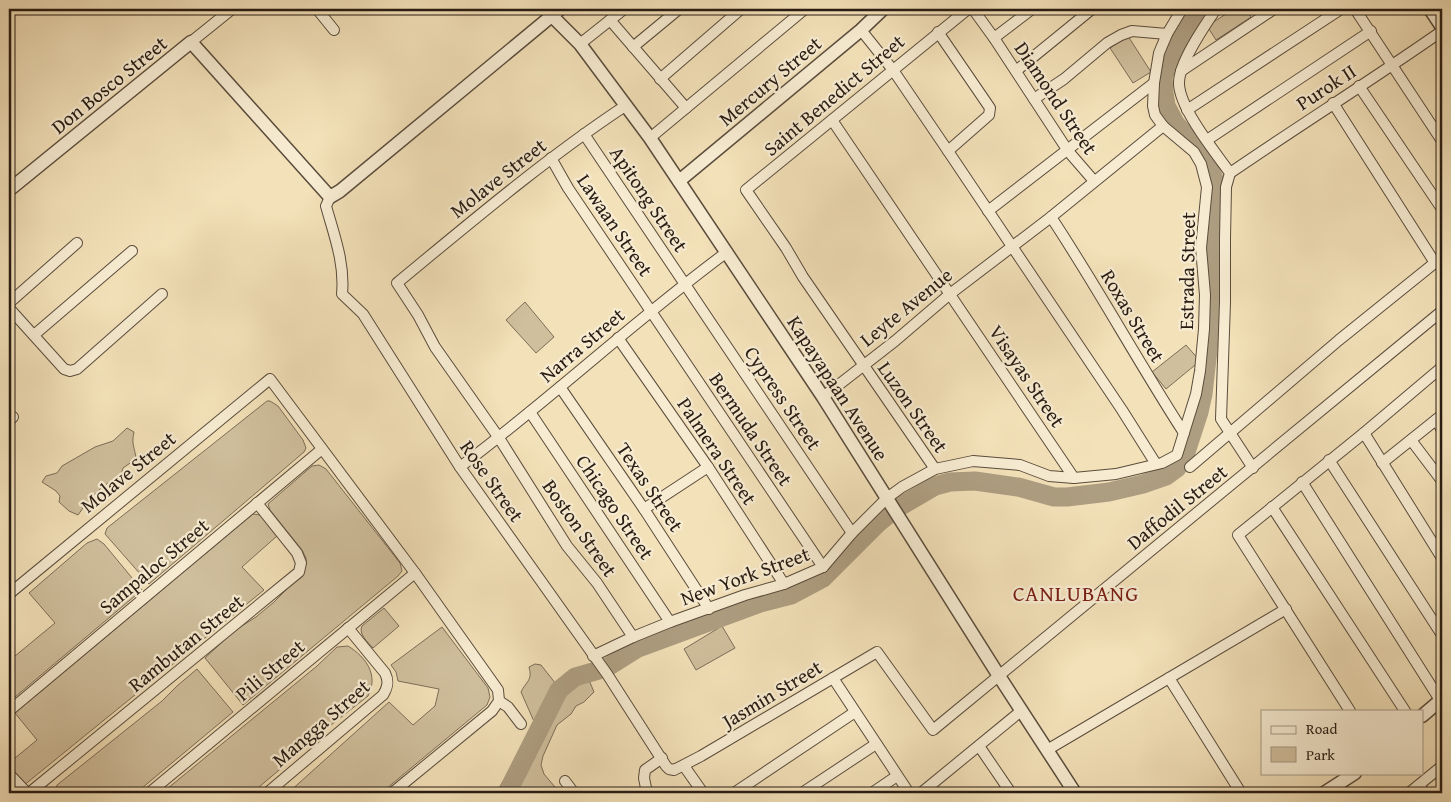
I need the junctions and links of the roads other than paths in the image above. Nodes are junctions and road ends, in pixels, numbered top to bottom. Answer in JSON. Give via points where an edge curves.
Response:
{"nodes":[{"id":1,"x":232,"y":9,"type":"edge"},
{"id":2,"x":317,"y":9,"type":"edge"},
{"id":3,"x":624,"y":9,"type":"edge"},
{"id":4,"x":679,"y":9,"type":"edge"},
{"id":5,"x":741,"y":9,"type":"edge"},
{"id":6,"x":805,"y":9,"type":"edge"},
{"id":7,"x":883,"y":9,"type":"edge"},
{"id":8,"x":968,"y":9,"type":"edge"},
{"id":9,"x":973,"y":9,"type":"edge"},
{"id":10,"x":1032,"y":9,"type":"edge"},
{"id":11,"x":1092,"y":9,"type":"edge"},
{"id":12,"x":1182,"y":9,"type":"edge"},
{"id":13,"x":1216,"y":9,"type":"edge"},
{"id":14,"x":1274,"y":9,"type":"edge"},
{"id":15,"x":1341,"y":9,"type":"edge"},
{"id":16,"x":1355,"y":9,"type":"edge"},
{"id":17,"x":1430,"y":9,"type":"edge"},
{"id":18,"x":556,"y":12,"type":"edge"},
{"id":19,"x":610,"y":20,"type":"junction"},
{"id":20,"x":1442,"y":29,"type":"edge"},
{"id":21,"x":334,"y":30,"type":"dead end"},
{"id":22,"x":861,"y":30,"type":"junction"},
{"id":23,"x":1371,"y":31,"type":"junction"},
{"id":24,"x":938,"y":32,"type":"junction"},
{"id":25,"x":1167,"y":34,"type":"junction"},
{"id":26,"x":994,"y":38,"type":"junction"},
{"id":27,"x":191,"y":42,"type":"junction"},
{"id":28,"x":580,"y":44,"type":"junction"},
{"id":29,"x":633,"y":47,"type":"junction"},
{"id":30,"x":1392,"y":66,"type":"junction"},
{"id":31,"x":893,"y":70,"type":"junction"},
{"id":32,"x":1016,"y":71,"type":"junction"},
{"id":33,"x":1181,"y":71,"type":"junction"},
{"id":34,"x":660,"y":79,"type":"junction"},
{"id":35,"x":1154,"y":83,"type":"junction"},
{"id":36,"x":1360,"y":86,"type":"junction"},
{"id":37,"x":1034,"y":99,"type":"junction"},
{"id":38,"x":1333,"y":103,"type":"junction"},
{"id":39,"x":625,"y":106,"type":"junction"},
{"id":40,"x":686,"y":108,"type":"junction"},
{"id":41,"x":1187,"y":110,"type":"junction"},
{"id":42,"x":832,"y":120,"type":"junction"},
{"id":43,"x":1163,"y":126,"type":"junction"},
{"id":44,"x":584,"y":134,"type":"junction"},
{"id":45,"x":650,"y":138,"type":"junction"},
{"id":46,"x":1206,"y":140,"type":"junction"},
{"id":47,"x":1442,"y":141,"type":"edge"},
{"id":48,"x":948,"y":151,"type":"junction"},
{"id":49,"x":1068,"y":151,"type":"junction"},
{"id":50,"x":551,"y":158,"type":"junction"},
{"id":51,"x":1230,"y":173,"type":"junction"},
{"id":52,"x":680,"y":181,"type":"junction"},
{"id":53,"x":1094,"y":182,"type":"junction"},
{"id":54,"x":9,"y":190,"type":"edge"},
{"id":55,"x":746,"y":190,"type":"joint"},
{"id":56,"x":330,"y":197,"type":"junction"},
{"id":57,"x":1442,"y":209,"type":"edge"},
{"id":58,"x":988,"y":212,"type":"junction"},
{"id":59,"x":1051,"y":217,"type":"junction"},
{"id":60,"x":77,"y":243,"type":"dead end"},
{"id":61,"x":1012,"y":245,"type":"junction"},
{"id":62,"x":132,"y":251,"type":"dead end"},
{"id":63,"x":727,"y":252,"type":"junction"},
{"id":64,"x":1439,"y":260,"type":"edge"},
{"id":65,"x":397,"y":283,"type":"joint"},
{"id":66,"x":684,"y":284,"type":"junction"},
{"id":67,"x":162,"y":294,"type":"dead end"},
{"id":68,"x":950,"y":294,"type":"junction"},
{"id":69,"x":9,"y":303,"type":"edge"},
{"id":70,"x":9,"y":308,"type":"edge"},
{"id":71,"x":651,"y":310,"type":"junction"},
{"id":72,"x":1442,"y":311,"type":"edge"},
{"id":73,"x":34,"y":335,"type":"junction"},
{"id":74,"x":618,"y":338,"type":"junction"},
{"id":75,"x":862,"y":365,"type":"junction"},
{"id":76,"x":1442,"y":367,"type":"edge"},
{"id":77,"x":560,"y":387,"type":"junction"},
{"id":78,"x":823,"y":397,"type":"junction"},
{"id":79,"x":530,"y":412,"type":"junction"},
{"id":80,"x":1439,"y":417,"type":"edge"},
{"id":81,"x":1442,"y":430,"type":"edge"},
{"id":82,"x":1184,"y":433,"type":"junction"},
{"id":83,"x":1364,"y":433,"type":"junction"},
{"id":84,"x":1231,"y":434,"type":"junction"},
{"id":85,"x":499,"y":438,"type":"junction"},
{"id":86,"x":1411,"y":440,"type":"junction"},
{"id":87,"x":322,"y":449,"type":"junction"},
{"id":88,"x":1330,"y":460,"type":"junction"},
{"id":89,"x":1382,"y":463,"type":"junction"},
{"id":90,"x":1156,"y":464,"type":"junction"},
{"id":91,"x":460,"y":467,"type":"junction"},
{"id":92,"x":708,"y":467,"type":"junction"},
{"id":93,"x":1190,"y":467,"type":"dead end"},
{"id":94,"x":1253,"y":468,"type":"junction"},
{"id":95,"x":935,"y":469,"type":"junction"},
{"id":96,"x":1074,"y":478,"type":"junction"},
{"id":97,"x":1442,"y":481,"type":"edge"},
{"id":98,"x":1302,"y":482,"type":"junction"},
{"id":99,"x":257,"y":503,"type":"junction"},
{"id":100,"x":892,"y":506,"type":"junction"},
{"id":101,"x":1272,"y":507,"type":"junction"},
{"id":102,"x":644,"y":509,"type":"junction"},
{"id":103,"x":852,"y":533,"type":"junction"},
{"id":104,"x":1442,"y":558,"type":"edge"},
{"id":105,"x":822,"y":567,"type":"junction"},
{"id":106,"x":415,"y":573,"type":"junction"},
{"id":107,"x":784,"y":584,"type":"junction"},
{"id":108,"x":9,"y":594,"type":"edge"},
{"id":109,"x":709,"y":609,"type":"junction"},
{"id":110,"x":1286,"y":609,"type":"junction"},
{"id":111,"x":670,"y":622,"type":"junction"},
{"id":112,"x":348,"y":628,"type":"junction"},
{"id":113,"x":1442,"y":635,"type":"edge"},
{"id":114,"x":633,"y":637,"type":"junction"},
{"id":115,"x":596,"y":660,"type":"junction"},
{"id":116,"x":999,"y":676,"type":"junction"},
{"id":117,"x":833,"y":678,"type":"junction"},
{"id":118,"x":1169,"y":678,"type":"junction"},
{"id":119,"x":1441,"y":700,"type":"edge"},
{"id":120,"x":499,"y":701,"type":"junction"},
{"id":121,"x":1021,"y":710,"type":"junction"},
{"id":122,"x":1349,"y":710,"type":"edge"},
{"id":123,"x":1404,"y":710,"type":"edge"},
{"id":124,"x":9,"y":711,"type":"edge"},
{"id":125,"x":855,"y":712,"type":"junction"},
{"id":126,"x":1424,"y":714,"type":"edge"},
{"id":127,"x":521,"y":724,"type":"dead end"},
{"id":128,"x":933,"y":730,"type":"joint"},
{"id":129,"x":876,"y":744,"type":"junction"},
{"id":130,"x":979,"y":746,"type":"junction"},
{"id":131,"x":1047,"y":750,"type":"junction"},
{"id":132,"x":662,"y":758,"type":"junction"},
{"id":133,"x":684,"y":766,"type":"junction"},
{"id":134,"x":1442,"y":766,"type":"edge"},
{"id":135,"x":9,"y":774,"type":"edge"},
{"id":136,"x":1353,"y":774,"type":"edge"},
{"id":137,"x":897,"y":776,"type":"junction"},
{"id":138,"x":565,"y":781,"type":"dead end"},
{"id":139,"x":1422,"y":789,"type":"edge"},
{"id":140,"x":1328,"y":792,"type":"edge"},
{"id":141,"x":28,"y":793,"type":"edge"},
{"id":142,"x":149,"y":793,"type":"edge"},
{"id":143,"x":267,"y":793,"type":"edge"},
{"id":144,"x":392,"y":793,"type":"edge"},
{"id":145,"x":574,"y":793,"type":"edge"},
{"id":146,"x":648,"y":793,"type":"edge"},
{"id":147,"x":702,"y":793,"type":"edge"},
{"id":148,"x":734,"y":793,"type":"edge"},
{"id":149,"x":802,"y":793,"type":"edge"},
{"id":150,"x":872,"y":793,"type":"edge"},
{"id":151,"x":908,"y":793,"type":"edge"},
{"id":152,"x":921,"y":793,"type":"edge"},
{"id":153,"x":1011,"y":793,"type":"edge"},
{"id":154,"x":1075,"y":793,"type":"edge"},
{"id":155,"x":1241,"y":793,"type":"edge"},
{"id":156,"x":1409,"y":793,"type":"edge"}],
"edges":[{"from":1,"to":27,"type":"street","name":"Don Bosco Street"},
{"from":2,"to":21,"type":"street"},
{"from":3,"to":19,"type":"street"},
{"from":4,"to":29,"type":"street"},
{"from":5,"to":34,"type":"street"},
{"from":6,"to":40,"type":"street"},
{"from":7,"to":22,"type":"street","name":"Mercury Street"},
{"from":8,"to":24,"type":"street","name":"Saint Benedict Street"},
{"from":9,"to":26,"type":"street","name":"Diamond Street"},
{"from":10,"to":26,"type":"street"},
{"from":11,"to":32,"type":"street"},
{"from":12,"to":25,"type":"street"},
{"from":13,"to":33,"type":"street"},
{"from":14,"to":33,"type":"street"},
{"from":15,"to":41,"type":"street"},
{"from":16,"to":23,"type":"street"},
{"from":17,"to":20,"type":"street"},
{"from":18,"to":28,"type":"street","name":"Kapayapaan Avenue"},
{"from":18,"to":56,"type":"street"},
{"from":19,"to":28,"type":"street"},
{"from":19,"to":29,"type":"street"},
{"from":20,"to":30,"type":"street","name":"Purok II"},
{"from":22,"to":31,"type":"street"},
{"from":22,"to":52,"type":"street","name":"Mercury Street"},
{"from":23,"to":30,"type":"street"},
{"from":23,"to":46,"type":"street"},
{"from":24,"to":31,"type":"street","name":"Saint Benedict Street"},
{"from":24,"to":48,"type":"street","via":[[990,108],[989,115]]},
{"from":25,"to":35,"type":"street","via":[[1159,53]]},
{"from":25,"to":37,"type":"street","via":[[1132,31],[1121,34]]},
{"from":26,"to":32,"type":"street","name":"Diamond Street"},
{"from":27,"to":54,"type":"street","name":"Don Bosco Street"},
{"from":27,"to":56,"type":"street"},
{"from":28,"to":39,"type":"street","name":"Kapayapaan Avenue"},
{"from":29,"to":34,"type":"street"},
{"from":30,"to":36,"type":"street","name":"Purok II"},
{"from":30,"to":47,"type":"street"},
{"from":31,"to":42,"type":"street","name":"Saint Benedict Street"},
{"from":31,"to":48,"type":"street"},
{"from":32,"to":37,"type":"street","name":"Diamond Street"},
{"from":33,"to":41,"type":"street","via":[[1179,84]]},
{"from":34,"to":40,"type":"street"},
{"from":35,"to":43,"type":"street","via":[[1153,106]]},
{"from":35,"to":49,"type":"street"},
{"from":36,"to":38,"type":"street","name":"Purok II"},
{"from":36,"to":57,"type":"street"},
{"from":37,"to":49,"type":"street","name":"Diamond Street"},
{"from":38,"to":51,"type":"street","name":"Purok II"},
{"from":38,"to":64,"type":"street"},
{"from":39,"to":44,"type":"street","name":"Molave Street"},
{"from":39,"to":45,"type":"street","name":"Kapayapaan Avenue"},
{"from":40,"to":45,"type":"street"},
{"from":41,"to":46,"type":"street"},
{"from":42,"to":55,"type":"street","name":"Saint Benedict Street"},
{"from":42,"to":68,"type":"street","name":"Visayas Street"},
{"from":43,"to":53,"type":"street","name":"Leyte Avenue"},
{"from":43,"to":82,"type":"street","name":"Estrada Street","via":[[1194,152],[1207,187],[1201,248],[1204,329],[1197,389]]},
{"from":44,"to":50,"type":"street","name":"Molave Street"},
{"from":44,"to":66,"type":"street","name":"Apitong Street"},
{"from":45,"to":52,"type":"street","name":"Kapayapaan Avenue"},
{"from":46,"to":51,"type":"street"},
{"from":48,"to":58,"type":"street"},
{"from":49,"to":53,"type":"street","name":"Diamond Street"},
{"from":49,"to":58,"type":"street"},
{"from":50,"to":65,"type":"street","name":"Molave Street"},
{"from":50,"to":71,"type":"street","name":"Lawaan Street"},
{"from":51,"to":84,"type":"street","via":[[1226,187],[1224,239],[1221,419]]},
{"from":52,"to":63,"type":"street","name":"Kapayapaan Avenue"},
{"from":53,"to":59,"type":"street","name":"Leyte Avenue"},
{"from":55,"to":75,"type":"street","name":"Luzon Street"},
{"from":56,"to":91,"type":"street","name":"Rose Street","via":[[326,206],[340,255],[342,294],[362,314]]},
{"from":58,"to":61,"type":"street"},
{"from":59,"to":61,"type":"street","name":"Leyte Avenue"},
{"from":59,"to":82,"type":"street","name":"Roxas Street"},
{"from":60,"to":69,"type":"street"},
{"from":61,"to":68,"type":"street","name":"Leyte Avenue"},
{"from":61,"to":90,"type":"street"},
{"from":62,"to":73,"type":"street"},
{"from":63,"to":66,"type":"street","name":"Narra Street"},
{"from":63,"to":78,"type":"street","name":"Kapayapaan Avenue"},
{"from":64,"to":84,"type":"street","via":[[1339,340]]},
{"from":65,"to":85,"type":"street","name":"Boston Street","via":[[440,355]]},
{"from":66,"to":71,"type":"street","name":"Narra Street"},
{"from":66,"to":103,"type":"street","name":"Cypress Street"},
{"from":67,"to":73,"type":"street","via":[[77,369],[64,369]]},
{"from":68,"to":75,"type":"street","name":"Leyte Avenue"},
{"from":68,"to":96,"type":"street","name":"Visayas Street"},
{"from":70,"to":73,"type":"street"},
{"from":71,"to":74,"type":"street","name":"Narra Street"},
{"from":71,"to":105,"type":"street","name":"Bermuda Street"},
{"from":72,"to":94,"type":"street","name":"Daffodil Street"},
{"from":74,"to":77,"type":"street","name":"Narra Street"},
{"from":74,"to":92,"type":"street","name":"Palmera Street"},
{"from":75,"to":78,"type":"street","name":"Leyte Avenue"},
{"from":75,"to":95,"type":"street","name":"Luzon Street"},
{"from":76,"to":83,"type":"street"},
{"from":77,"to":79,"type":"street","name":"Narra Street"},
{"from":77,"to":102,"type":"street","name":"Texas Street"},
{"from":78,"to":100,"type":"street","name":"Kapayapaan Avenue"},
{"from":79,"to":85,"type":"street","name":"Narra Street"},
{"from":79,"to":111,"type":"street","name":"Chicago Street"},
{"from":80,"to":81,"type":"street"},
{"from":80,"to":86,"type":"street"},
{"from":82,"to":90,"type":"street","name":"Estrada Street","via":[[1177,455]]},
{"from":83,"to":88,"type":"street"},
{"from":83,"to":89,"type":"street"},
{"from":84,"to":93,"type":"street"},
{"from":84,"to":94,"type":"street"},
{"from":85,"to":91,"type":"street","name":"Narra Street"},
{"from":85,"to":114,"type":"street","name":"Boston Street","via":[[567,546]]},
{"from":86,"to":89,"type":"street"},
{"from":86,"to":97,"type":"street"},
{"from":87,"to":99,"type":"street","name":"Sampaloc Street"},
{"from":87,"to":106,"type":"street"},
{"from":87,"to":108,"type":"street","name":"Molave Street","via":[[270,379]]},
{"from":88,"to":98,"type":"street"},
{"from":88,"to":113,"type":"street"},
{"from":89,"to":104,"type":"street"},
{"from":90,"to":96,"type":"street","name":"Estrada Street","via":[[1116,474]]},
{"from":91,"to":115,"type":"street","name":"Rose Street"},
{"from":92,"to":102,"type":"street"},
{"from":92,"to":107,"type":"street","name":"Palmera Street"},
{"from":94,"to":116,"type":"street","name":"Daffodil Street"},
{"from":95,"to":96,"type":"street","name":"New York Street","via":[[973,461],[1020,465],[1049,476]]},
{"from":95,"to":100,"type":"street","name":"New York Street","via":[[902,487]]},
{"from":98,"to":101,"type":"street"},
{"from":98,"to":119,"type":"street"},
{"from":99,"to":124,"type":"street","name":"Sampaloc Street"},
{"from":99,"to":141,"type":"street","name":"Rambutan Street","via":[[298,553],[299,572]]},
{"from":100,"to":103,"type":"street","name":"New York Street"},
{"from":100,"to":116,"type":"street","name":"Kapayapaan Avenue"},
{"from":101,"to":110,"type":"street","via":[[1238,535]]},
{"from":101,"to":123,"type":"street"},
{"from":102,"to":109,"type":"street","name":"Texas Street"},
{"from":103,"to":105,"type":"street","name":"New York Street"},
{"from":105,"to":107,"type":"street","name":"New York Street"},
{"from":106,"to":112,"type":"street","name":"Pili Street"},
{"from":106,"to":120,"type":"street","via":[[495,684]]},
{"from":107,"to":109,"type":"street","name":"New York Street"},
{"from":109,"to":111,"type":"street","name":"New York Street"},
{"from":110,"to":118,"type":"street"},
{"from":110,"to":122,"type":"street"},
{"from":111,"to":114,"type":"street","name":"New York Street"},
{"from":112,"to":142,"type":"street","name":"Pili Street"},
{"from":112,"to":143,"type":"street","name":"Mangga Street","via":[[385,673],[387,689]]},
{"from":114,"to":115,"type":"street","name":"New York Street"},
{"from":115,"to":132,"type":"street","name":"Rose Street"},
{"from":116,"to":121,"type":"street","name":"Kapayapaan Avenue"},
{"from":116,"to":128,"type":"street","name":"Daffodil Street"},
{"from":117,"to":125,"type":"street"},
{"from":117,"to":128,"type":"street","name":"Jasmin Street","via":[[877,652]]},
{"from":117,"to":133,"type":"street","name":"Jasmin Street"},
{"from":118,"to":131,"type":"street"},
{"from":118,"to":155,"type":"street"},
{"from":119,"to":126,"type":"street"},
{"from":120,"to":127,"type":"street"},
{"from":120,"to":144,"type":"street","via":[[492,711]]},
{"from":121,"to":130,"type":"street"},
{"from":121,"to":131,"type":"street","name":"Kapayapaan Avenue"},
{"from":125,"to":129,"type":"street"},
{"from":125,"to":148,"type":"street"},
{"from":129,"to":137,"type":"street"},
{"from":129,"to":149,"type":"street"},
{"from":130,"to":152,"type":"street"},
{"from":130,"to":153,"type":"street"},
{"from":131,"to":154,"type":"street","name":"Kapayapaan Avenue"},
{"from":132,"to":133,"type":"street","via":[[671,770]]},
{"from":132,"to":146,"type":"street","via":[[645,770]]},
{"from":133,"to":147,"type":"street"},
{"from":134,"to":139,"type":"street"},
{"from":135,"to":141,"type":"street"},
{"from":136,"to":140,"type":"street"},
{"from":137,"to":150,"type":"street"},
{"from":137,"to":151,"type":"street"},
{"from":138,"to":145,"type":"street"},
{"from":139,"to":156,"type":"street"}]}
